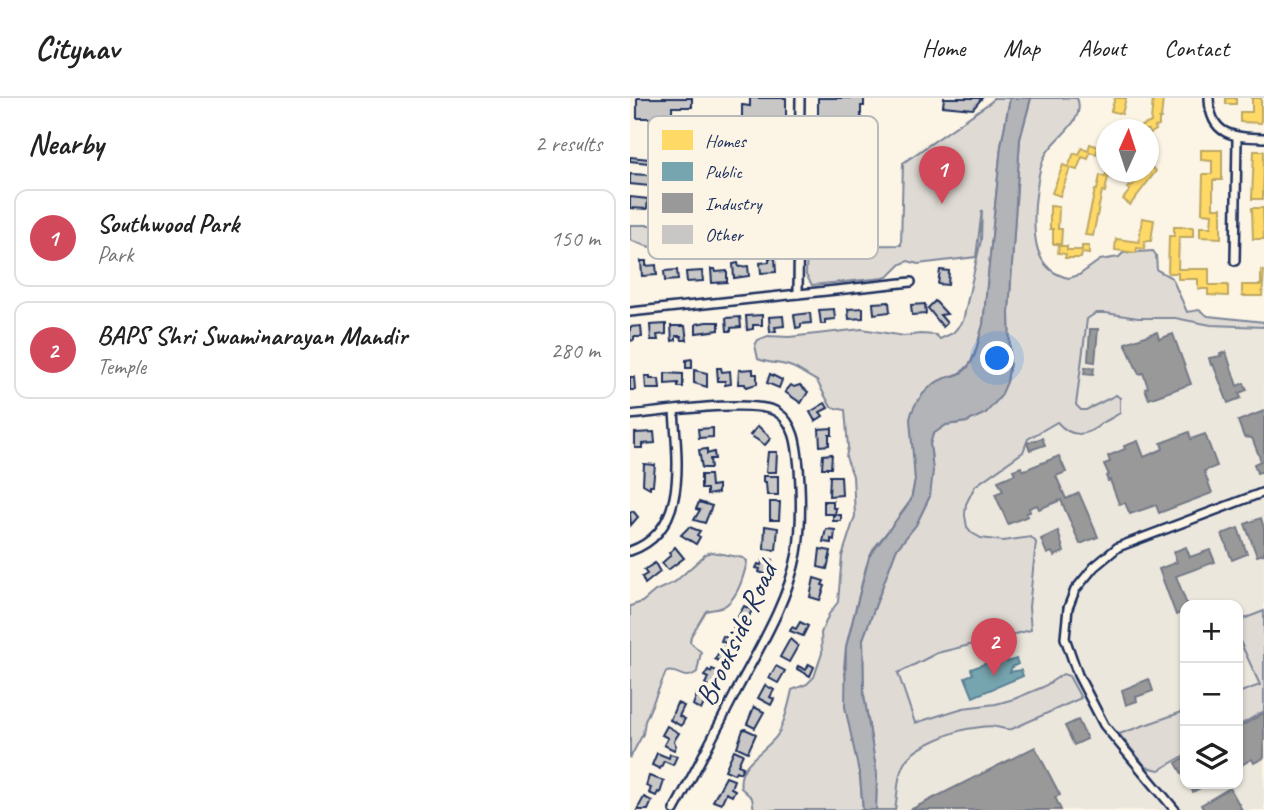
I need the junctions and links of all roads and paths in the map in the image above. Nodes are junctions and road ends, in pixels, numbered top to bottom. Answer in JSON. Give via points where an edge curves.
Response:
{"nodes":[{"id":1,"x":800,"y":98,"type":"edge"},
{"id":2,"x":1209,"y":98,"type":"edge"},
{"id":3,"x":800,"y":116,"type":"edge"},
{"id":4,"x":1237,"y":138,"type":"junction"},
{"id":5,"x":1264,"y":138,"type":"edge"},
{"id":6,"x":798,"y":259,"type":"edge"},
{"id":7,"x":1235,"y":261,"type":"dead end"},
{"id":8,"x":911,"y":282,"type":"dead end"},
{"id":9,"x":798,"y":294,"type":"junction"},
{"id":10,"x":630,"y":312,"type":"edge"},
{"id":11,"x":674,"y":411,"type":"junction"},
{"id":12,"x":630,"y":415,"type":"edge"},
{"id":13,"x":1264,"y":492,"type":"edge"},
{"id":14,"x":630,"y":551,"type":"edge"},
{"id":15,"x":674,"y":810,"type":"edge"},
{"id":16,"x":1175,"y":810,"type":"edge"}],
"edges":[{"from":1,"to":3,"type":"street"},
{"from":2,"to":4,"type":"street","via":[[1214,122]]},
{"from":4,"to":5,"type":"street"},
{"from":4,"to":7,"type":"street"},
{"from":6,"to":9,"type":"street"},
{"from":8,"to":9,"type":"street"},
{"from":9,"to":10,"type":"street"},
{"from":11,"to":12,"type":"street"},
{"from":11,"to":14,"type":"street","via":[[676,497],[653,536]]},
{"from":11,"to":15,"type":"street","name":"Brookside Road","via":[[764,406],[778,412],[792,426],[800,506],[790,583]]},
{"from":13,"to":16,"type":"street","via":[[1118,547],[1075,590],[1068,608],[1065,638],[1104,725]]}]}
